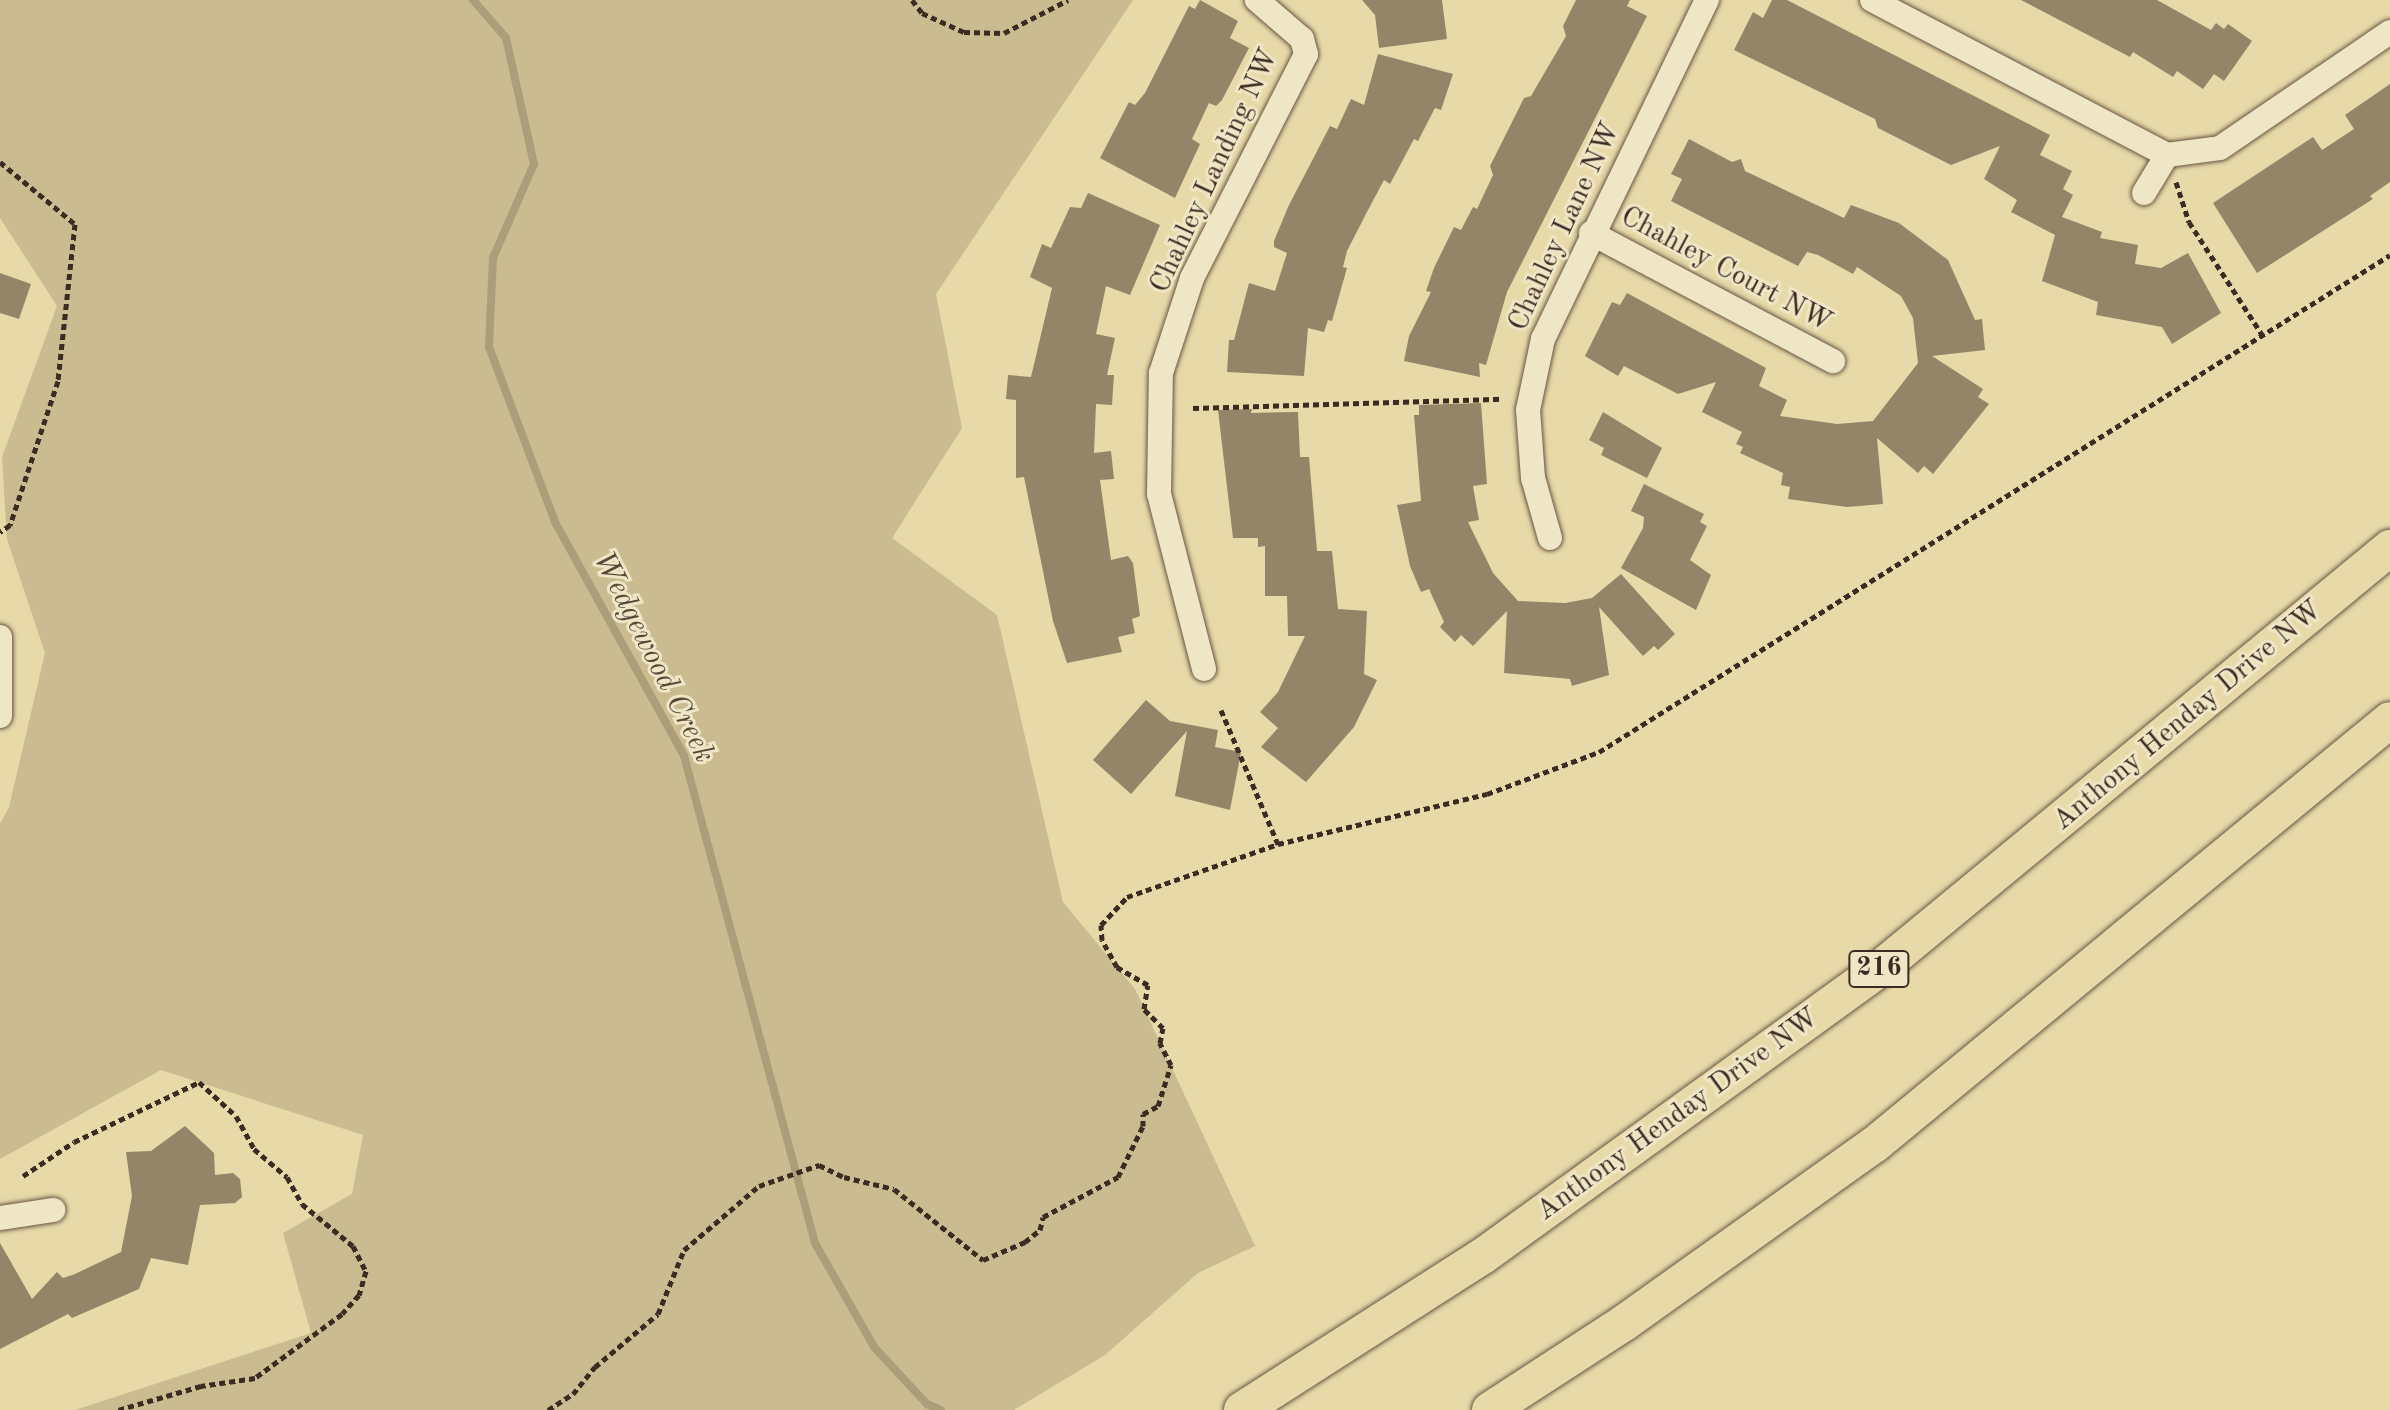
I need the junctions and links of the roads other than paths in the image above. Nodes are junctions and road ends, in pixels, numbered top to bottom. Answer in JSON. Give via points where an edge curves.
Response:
{"nodes":[{"id":1,"x":1257,"y":0,"type":"edge"},
{"id":2,"x":1707,"y":0,"type":"edge"},
{"id":3,"x":1872,"y":0,"type":"edge"},
{"id":4,"x":2390,"y":32,"type":"edge"},
{"id":5,"x":2167,"y":155,"type":"junction"},
{"id":6,"x":2144,"y":193,"type":"dead end"},
{"id":7,"x":1591,"y":233,"type":"junction"},
{"id":8,"x":1833,"y":361,"type":"dead end"},
{"id":9,"x":1550,"y":538,"type":"dead end"},
{"id":10,"x":2390,"y":548,"type":"edge"},
{"id":11,"x":0,"y":637,"type":"edge"},
{"id":12,"x":1204,"y":669,"type":"dead end"},
{"id":13,"x":0,"y":716,"type":"edge"},
{"id":14,"x":2390,"y":720,"type":"edge"},
{"id":15,"x":2390,"y":749,"type":"edge"},
{"id":16,"x":2171,"y":903,"type":"junction"},
{"id":17,"x":53,"y":1210,"type":"dead end"},
{"id":18,"x":0,"y":1218,"type":"edge"},
{"id":19,"x":1242,"y":1410,"type":"edge"},
{"id":20,"x":1490,"y":1410,"type":"edge"}],
"edges":[{"from":1,"to":12,"type":"street","name":"Chahley Landing NW","via":[[1302,39],[1306,54],[1192,278],[1161,373],[1159,494]]},
{"from":2,"to":7,"type":"street","name":"Chahley Lane NW"},
{"from":3,"to":5,"type":"street"},
{"from":4,"to":5,"type":"street","via":[[2220,148]]},
{"from":5,"to":6,"type":"street"},
{"from":7,"to":8,"type":"street","name":"Chahley Court NW"},
{"from":7,"to":9,"type":"street","name":"Chahley Lane NW","via":[[1543,339],[1528,410],[1533,478]]},
{"from":10,"to":19,"type":"highway","name":"Anthony Henday Drive NW","number":"216","via":[[1882,967],[1483,1256]]},
{"from":11,"to":13,"type":"street"},
{"from":14,"to":16,"type":"highway"},
{"from":15,"to":16,"type":"highway"},
{"from":16,"to":20,"type":"highway","via":[[1874,1145],[1624,1323]]},
{"from":17,"to":18,"type":"street"}]}
